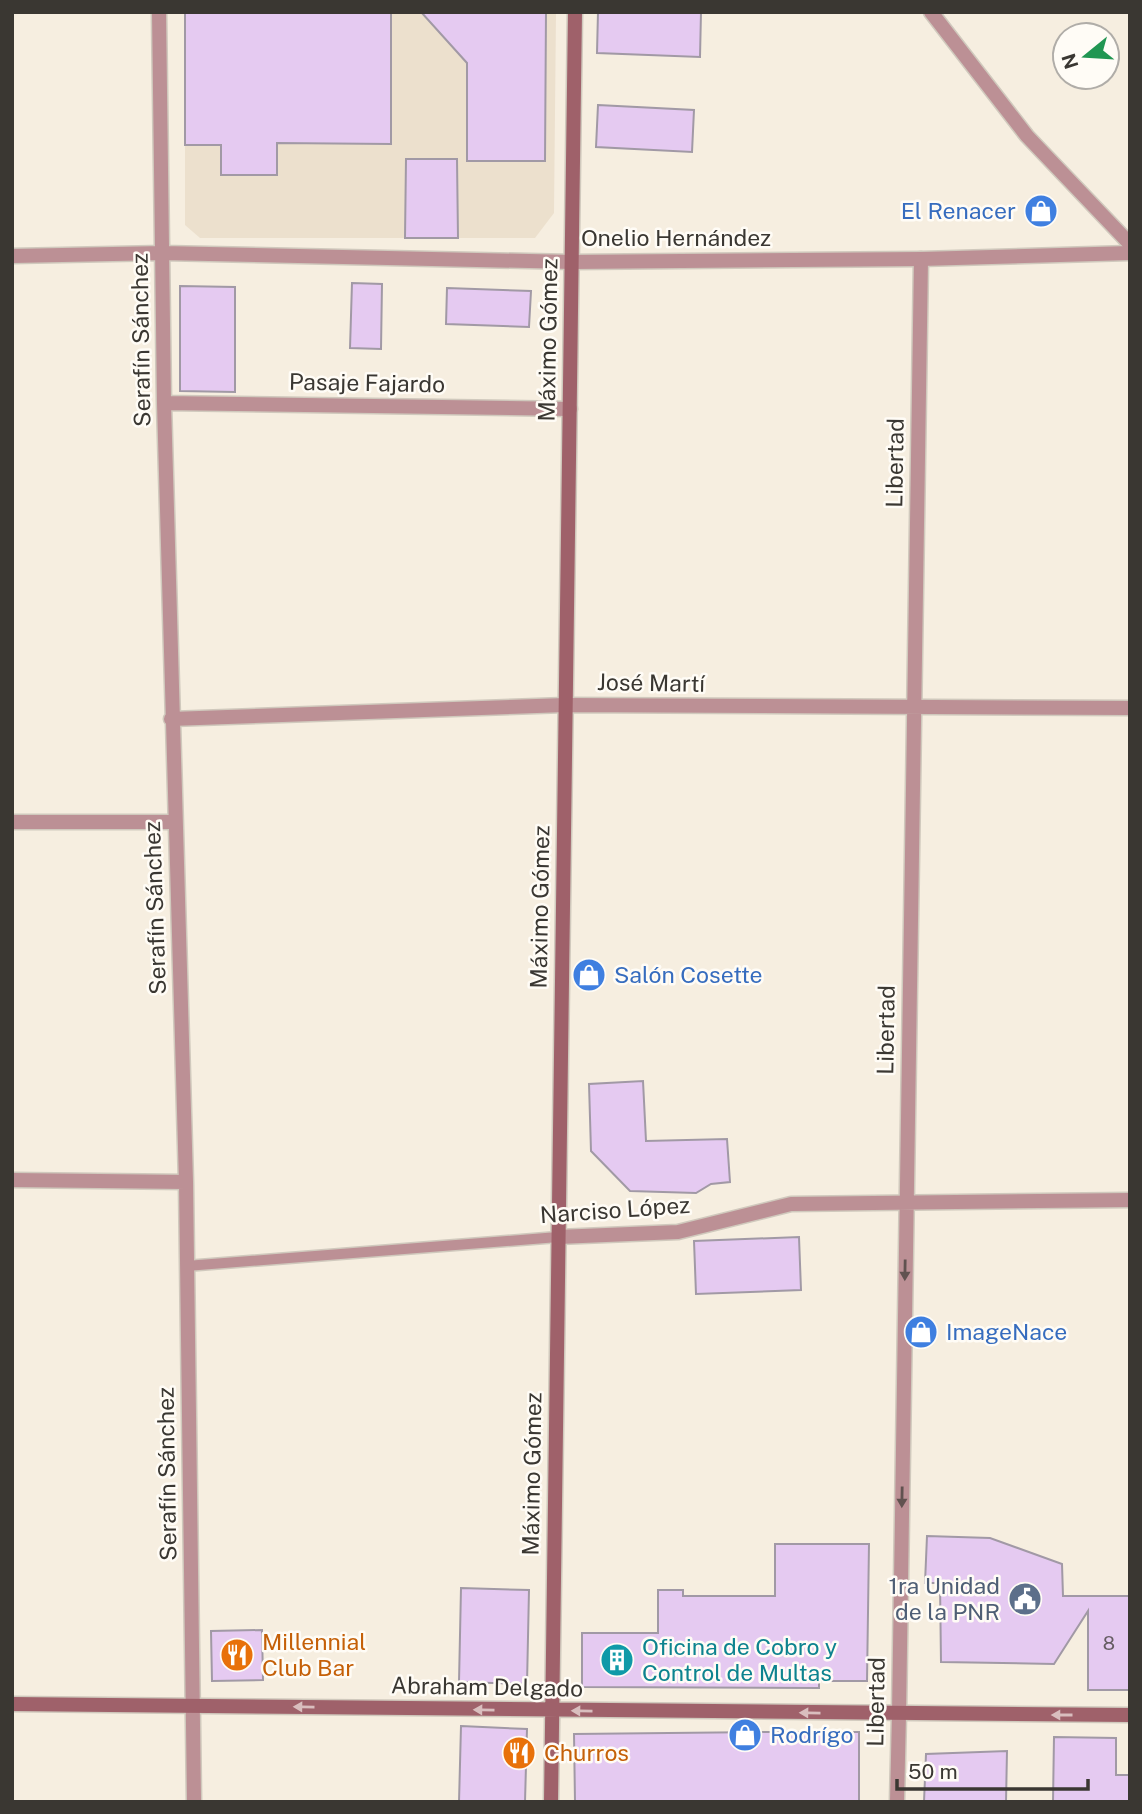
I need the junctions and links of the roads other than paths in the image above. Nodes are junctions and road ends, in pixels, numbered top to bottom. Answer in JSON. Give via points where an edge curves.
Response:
{"nodes":[{"id":1,"x":159,"y":12,"type":"edge"},
{"id":2,"x":575,"y":12,"type":"edge"},
{"id":3,"x":931,"y":12,"type":"edge"},
{"id":4,"x":1130,"y":244,"type":"edge"},
{"id":5,"x":163,"y":253,"type":"junction"},
{"id":6,"x":1130,"y":253,"type":"edge"},
{"id":7,"x":12,"y":256,"type":"edge"},
{"id":8,"x":921,"y":258,"type":"junction"},
{"id":9,"x":572,"y":262,"type":"junction"},
{"id":10,"x":164,"y":403,"type":"junction"},
{"id":11,"x":570,"y":408,"type":"junction"},
{"id":12,"x":565,"y":705,"type":"junction"},
{"id":13,"x":1130,"y":708,"type":"edge"},
{"id":14,"x":914,"y":709,"type":"junction"},
{"id":15,"x":172,"y":719,"type":"junction"},
{"id":16,"x":12,"y":822,"type":"edge"},
{"id":17,"x":175,"y":822,"type":"junction"},
{"id":18,"x":12,"y":1180,"type":"edge"},
{"id":19,"x":186,"y":1182,"type":"junction"},
{"id":20,"x":1130,"y":1200,"type":"edge"},
{"id":21,"x":906,"y":1202,"type":"junction"},
{"id":22,"x":558,"y":1237,"type":"junction"},
{"id":23,"x":186,"y":1266,"type":"junction"},
{"id":24,"x":12,"y":1704,"type":"edge"},
{"id":25,"x":193,"y":1706,"type":"junction"},
{"id":26,"x":552,"y":1711,"type":"junction"},
{"id":27,"x":899,"y":1714,"type":"junction"},
{"id":28,"x":1130,"y":1715,"type":"edge"},
{"id":29,"x":194,"y":1802,"type":"edge"},
{"id":30,"x":551,"y":1802,"type":"edge"},
{"id":31,"x":897,"y":1802,"type":"edge"}],
"edges":[{"from":1,"to":5,"type":"street","name":"Serafín Sánchez"},
{"from":2,"to":9,"type":"main road","name":"Máximo Gómez"},
{"from":3,"to":4,"type":"street","via":[[1027,136]]},
{"from":5,"to":7,"type":"street","name":"Onelio Hernández"},
{"from":5,"to":9,"type":"street","name":"Onelio Hernández"},
{"from":5,"to":10,"type":"street","name":"Serafín Sánchez"},
{"from":6,"to":8,"type":"street","name":"Onelio Hernández"},
{"from":8,"to":9,"type":"street","name":"Onelio Hernández"},
{"from":8,"to":14,"type":"street","name":"Libertad"},
{"from":9,"to":11,"type":"main road","name":"Máximo Gómez"},
{"from":10,"to":11,"type":"street","name":"Pasaje Fajardo"},
{"from":10,"to":15,"type":"street","name":"Serafín Sánchez"},
{"from":11,"to":12,"type":"main road","name":"Máximo Gómez"},
{"from":12,"to":14,"type":"street","name":"José Martí"},
{"from":12,"to":15,"type":"street","name":"José Martí"},
{"from":12,"to":22,"type":"main road","name":"Máximo Gómez"},
{"from":13,"to":14,"type":"street","name":"José Martí"},
{"from":14,"to":21,"type":"street","name":"Libertad"},
{"from":15,"to":17,"type":"street","name":"Serafín Sánchez"},
{"from":16,"to":17,"type":"street"},
{"from":17,"to":19,"type":"street","name":"Serafín Sánchez"},
{"from":18,"to":19,"type":"street"},
{"from":19,"to":23,"type":"street","name":"Serafín Sánchez"},
{"from":20,"to":21,"type":"street","name":"Narciso López"},
{"from":21,"to":22,"type":"street","name":"Narciso López","via":[[791,1204],[678,1232]]},
{"from":21,"to":27,"type":"street","name":"Libertad","one_way":true},
{"from":22,"to":23,"type":"lane","name":"Narciso López"},
{"from":22,"to":26,"type":"main road","name":"Máximo Gómez"},
{"from":23,"to":25,"type":"street","name":"Serafín Sánchez"},
{"from":24,"to":25,"type":"main road","name":"Abraham Delgado"},
{"from":26,"to":25,"type":"main road","name":"Abraham Delgado","one_way":true},
{"from":25,"to":29,"type":"street","name":"Serafín Sánchez"},
{"from":27,"to":26,"type":"main road","name":"Abraham Delgado","one_way":true},
{"from":26,"to":30,"type":"main road","name":"Máximo Gómez"},
{"from":28,"to":27,"type":"main road","name":"Abraham Delgado","one_way":true},
{"from":27,"to":31,"type":"street","name":"Libertad"}]}
